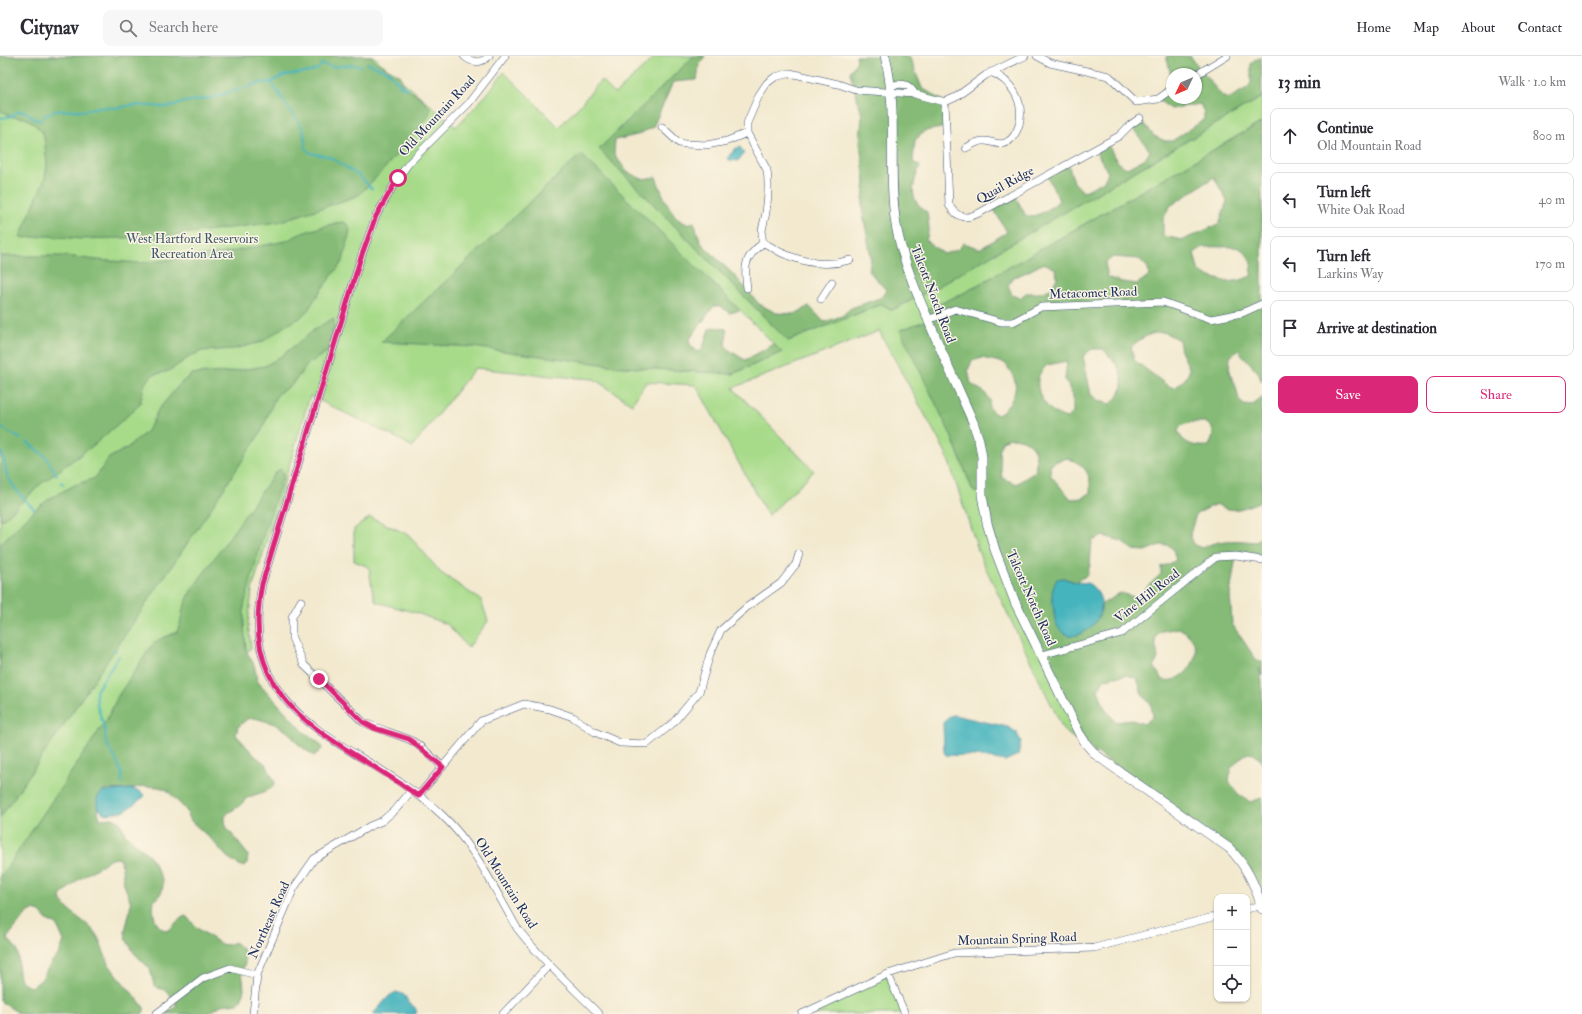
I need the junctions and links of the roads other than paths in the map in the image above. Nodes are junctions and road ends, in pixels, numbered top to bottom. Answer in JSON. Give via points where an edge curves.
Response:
{"nodes":[{"id":1,"x":464,"y":56,"type":"edge"},
{"id":2,"x":488,"y":56,"type":"edge"},
{"id":3,"x":505,"y":56,"type":"edge"},
{"id":4,"x":885,"y":56,"type":"edge"},
{"id":5,"x":1025,"y":56,"type":"edge"},
{"id":6,"x":1037,"y":56,"type":"edge"},
{"id":7,"x":1227,"y":56,"type":"edge"},
{"id":8,"x":1004,"y":66,"type":"junction"},
{"id":9,"x":1202,"y":71,"type":"edge"},
{"id":10,"x":991,"y":72,"type":"junction"},
{"id":11,"x":1005,"y":81,"type":"junction"},
{"id":12,"x":892,"y":89,"type":"junction"},
{"id":13,"x":1166,"y":93,"type":"edge"},
{"id":14,"x":945,"y":102,"type":"junction"},
{"id":15,"x":1140,"y":118,"type":"dead end"},
{"id":16,"x":662,"y":127,"type":"dead end"},
{"id":17,"x":747,"y":133,"type":"junction"},
{"id":18,"x":966,"y":148,"type":"dead end"},
{"id":19,"x":763,"y":244,"type":"junction"},
{"id":20,"x":850,"y":260,"type":"dead end"},
{"id":21,"x":832,"y":282,"type":"dead end"},
{"id":22,"x":747,"y":288,"type":"dead end"},
{"id":23,"x":821,"y":299,"type":"dead end"},
{"id":24,"x":1262,"y":304,"type":"edge"},
{"id":25,"x":928,"y":320,"type":"junction"},
{"id":26,"x":799,"y":554,"type":"dead end"},
{"id":27,"x":1262,"y":560,"type":"edge"},
{"id":28,"x":301,"y":601,"type":"dead end"},
{"id":29,"x":1042,"y":655,"type":"junction"},
{"id":30,"x":443,"y":767,"type":"junction"},
{"id":31,"x":411,"y":791,"type":"junction"},
{"id":32,"x":418,"y":796,"type":"junction"},
{"id":33,"x":1262,"y":906,"type":"edge"},
{"id":34,"x":1250,"y":908,"type":"edge"},
{"id":35,"x":1214,"y":917,"type":"edge"},
{"id":36,"x":549,"y":965,"type":"junction"},
{"id":37,"x":888,"y":974,"type":"junction"},
{"id":38,"x":258,"y":975,"type":"junction"},
{"id":39,"x":156,"y":1014,"type":"edge"},
{"id":40,"x":254,"y":1014,"type":"edge"},
{"id":41,"x":503,"y":1014,"type":"edge"},
{"id":42,"x":599,"y":1014,"type":"edge"},
{"id":43,"x":802,"y":1014,"type":"edge"},
{"id":44,"x":905,"y":1014,"type":"edge"}],
"edges":[{"from":1,"to":2,"type":"street","via":[[480,62]]},
{"from":3,"to":31,"type":"street","name":"Old Mountain Road","via":[[468,104],[409,164],[376,216],[360,260],[258,604],[260,652],[270,677],[284,699],[316,728]]},
{"from":4,"to":12,"type":"street","name":"Talcott Notch Road"},
{"from":5,"to":8,"type":"street"},
{"from":6,"to":13,"type":"street","via":[[1050,63],[1109,76],[1136,102],[1158,98]]},
{"from":7,"to":9,"type":"street"},
{"from":8,"to":10,"type":"street"},
{"from":8,"to":11,"type":"street"},
{"from":10,"to":11,"type":"street"},
{"from":10,"to":14,"type":"street"},
{"from":11,"to":18,"type":"street","via":[[1021,106],[1018,130],[1004,144],[985,140]]},
{"from":12,"to":14,"type":"street","via":[[905,84],[914,94]]},
{"from":12,"to":17,"type":"street","via":[[856,90],[790,73],[775,77],[759,95],[747,123]]},
{"from":12,"to":25,"type":"street","name":"Talcott Notch Road","via":[[893,204],[896,224],[907,268]]},
{"from":14,"to":15,"type":"street","name":"Quail Ridge","via":[[949,206],[958,216],[963,217],[972,217],[982,212],[1119,136]]},
{"from":16,"to":17,"type":"street","via":[[679,143],[685,144],[707,145]]},
{"from":17,"to":19,"type":"street","via":[[768,177],[766,213],[761,232]]},
{"from":19,"to":20,"type":"street","via":[[810,263],[833,264]]},
{"from":19,"to":22,"type":"street","via":[[755,249],[746,262]]},
{"from":21,"to":23,"type":"street"},
{"from":24,"to":25,"type":"street","name":"Metacomet Road","via":[[1242,313],[1211,319],[1163,302],[1041,307],[1013,322],[1001,322],[955,309]]},
{"from":25,"to":29,"type":"street","name":"Talcott Notch Road","via":[[979,440],[982,457],[982,495],[995,550],[1015,602]]},
{"from":26,"to":30,"type":"street","via":[[796,564],[781,583],[747,606],[721,630],[710,654],[699,692],[673,723],[647,744],[620,743],[595,732],[574,717],[550,708],[524,704],[481,721]]},
{"from":27,"to":29,"type":"street","name":"Vine Hill Road","via":[[1236,556],[1216,557],[1122,633]]},
{"from":28,"to":30,"type":"street","via":[[292,617],[292,638],[304,665],[363,722],[409,739]]},
{"from":29,"to":33,"type":"street","name":"Talcott Notch Road","via":[[1087,745],[1096,755],[1229,848],[1249,873]]},
{"from":30,"to":32,"type":"street"},
{"from":31,"to":32,"type":"street","name":"Old Mountain Road"},
{"from":31,"to":38,"type":"street","name":"Northeast Road","via":[[382,821],[314,859],[294,888]]},
{"from":32,"to":36,"type":"street","name":"Old Mountain Road","via":[[441,814],[464,839],[485,870],[517,928]]},
{"from":33,"to":34,"type":"street"},
{"from":35,"to":37,"type":"street","name":"Mountain Spring Road","via":[[1094,948],[954,953]]},
{"from":36,"to":41,"type":"street"},
{"from":36,"to":42,"type":"street","name":"Old Mountain Road"},
{"from":37,"to":43,"type":"street","name":"Mountain Spring Road"},
{"from":37,"to":44,"type":"street"},
{"from":38,"to":39,"type":"street","name":"Northeast Road","via":[[230,968],[203,978]]},
{"from":38,"to":40,"type":"street"}]}
